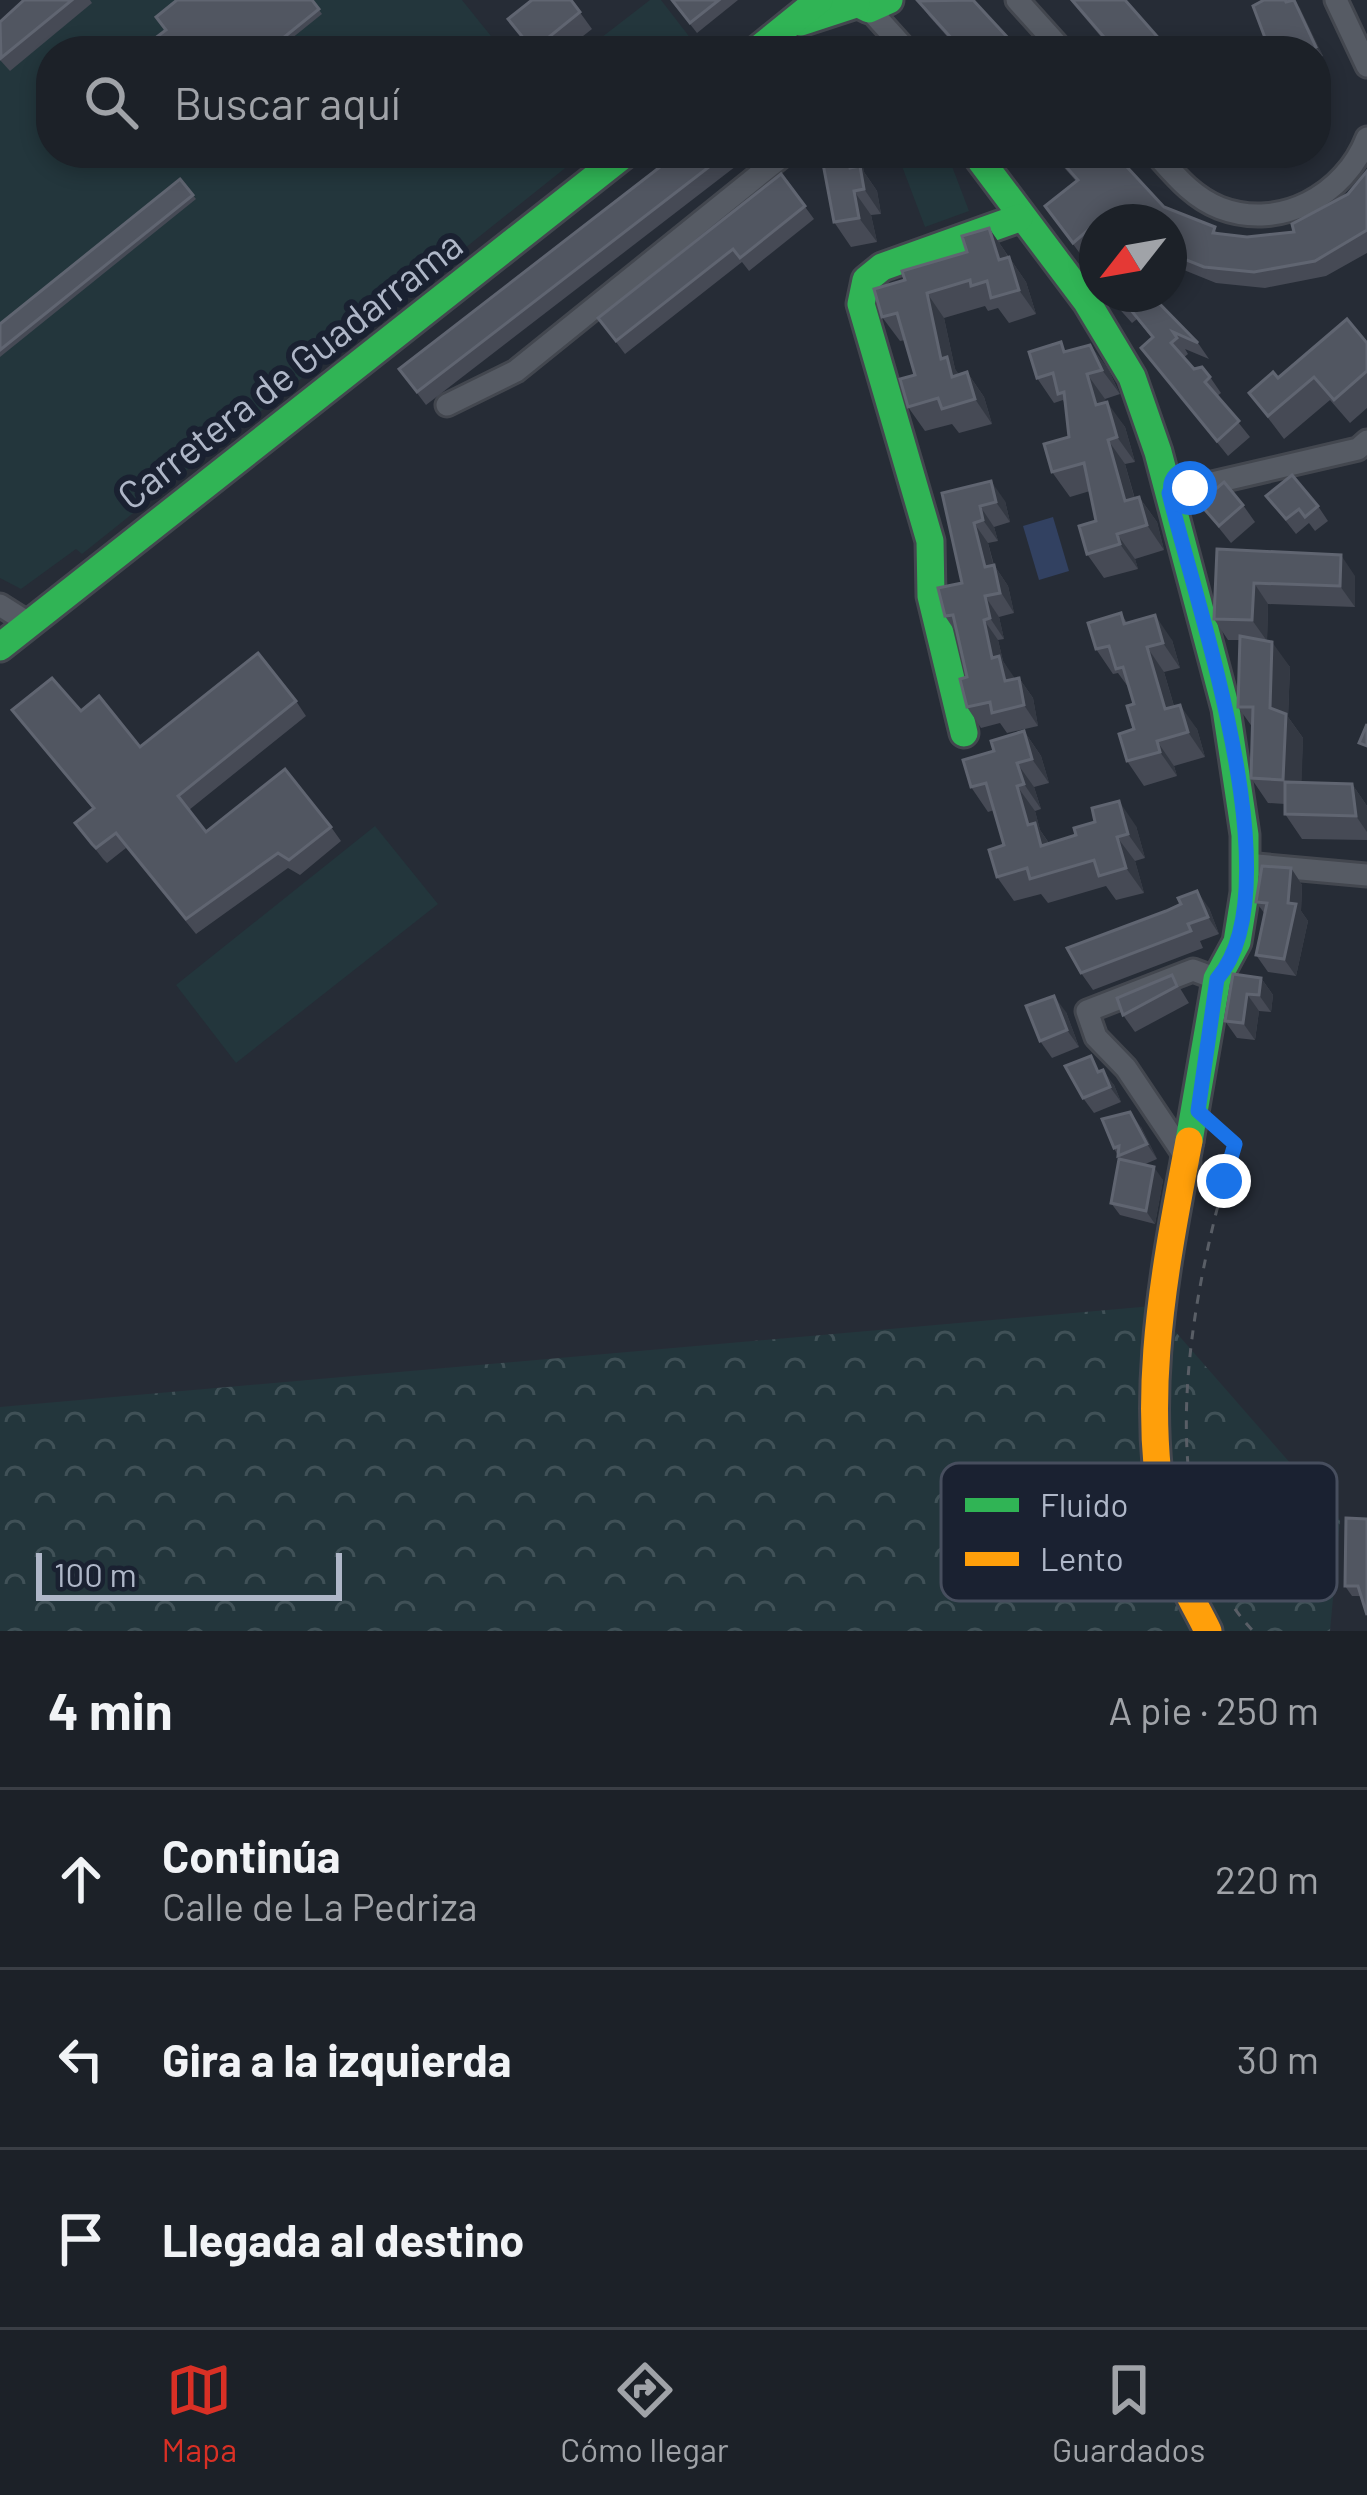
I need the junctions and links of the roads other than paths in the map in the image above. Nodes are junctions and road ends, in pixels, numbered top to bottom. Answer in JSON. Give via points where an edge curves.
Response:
{"nodes":[{"id":1,"x":819,"y":0,"type":"edge"},
{"id":2,"x":1016,"y":0,"type":"edge"},
{"id":3,"x":1336,"y":0,"type":"edge"},
{"id":4,"x":871,"y":3,"type":"edge"},
{"id":5,"x":786,"y":28,"type":"junction"},
{"id":6,"x":776,"y":36,"type":"edge"},
{"id":7,"x":896,"y":36,"type":"edge"},
{"id":8,"x":1049,"y":36,"type":"edge"},
{"id":9,"x":1367,"y":66,"type":"edge"},
{"id":10,"x":1367,"y":138,"type":"edge"},
{"id":11,"x":607,"y":168,"type":"edge"},
{"id":12,"x":767,"y":168,"type":"edge"},
{"id":13,"x":985,"y":168,"type":"edge"},
{"id":14,"x":1169,"y":168,"type":"edge"},
{"id":15,"x":1018,"y":218,"type":"junction"},
{"id":16,"x":446,"y":405,"type":"dead end"},
{"id":17,"x":1367,"y":441,"type":"edge"},
{"id":18,"x":1169,"y":493,"type":"junction"},
{"id":19,"x":0,"y":605,"type":"edge"},
{"id":20,"x":30,"y":624,"type":"junction"},
{"id":21,"x":0,"y":647,"type":"edge"},
{"id":22,"x":964,"y":733,"type":"edge"},
{"id":23,"x":1246,"y":864,"type":"junction"},
{"id":24,"x":1367,"y":875,"type":"edge"},
{"id":25,"x":1217,"y":979,"type":"junction"},
{"id":26,"x":1189,"y":1162,"type":"junction"},
{"id":27,"x":1156,"y":1463,"type":"edge"},
{"id":28,"x":1194,"y":1601,"type":"edge"},
{"id":29,"x":1208,"y":1631,"type":"edge"}],
"edges":[{"from":1,"to":5,"type":"street"},
{"from":2,"to":8,"type":"street"},
{"from":3,"to":9,"type":"street"},
{"from":4,"to":5,"type":"street"},
{"from":4,"to":7,"type":"street"},
{"from":5,"to":6,"type":"street"},
{"from":10,"to":14,"type":"street","via":[[1348,173],[1290,211],[1221,208]]},
{"from":11,"to":20,"type":"street","name":"Carretera de Guadarrama"},
{"from":12,"to":16,"type":"street","via":[[516,371]]},
{"from":13,"to":15,"type":"street"},
{"from":15,"to":18,"type":"street","via":[[1119,352]]},
{"from":15,"to":22,"type":"street","via":[[882,267],[866,280],[861,304],[930,541],[931,596]]},
{"from":17,"to":18,"type":"street"},
{"from":18,"to":23,"type":"street","via":[[1224,707]]},
{"from":19,"to":20,"type":"street"},
{"from":20,"to":21,"type":"street","name":"Carretera de Guadarrama"},
{"from":23,"to":24,"type":"street"},
{"from":23,"to":25,"type":"street","via":[[1240,937]]},
{"from":25,"to":26,"type":"street"},
{"from":25,"to":26,"type":"street","via":[[1193,970],[1087,1011],[1096,1037]]},
{"from":26,"to":27,"type":"street","via":[[1164,1256]]},
{"from":28,"to":29,"type":"street"}]}
